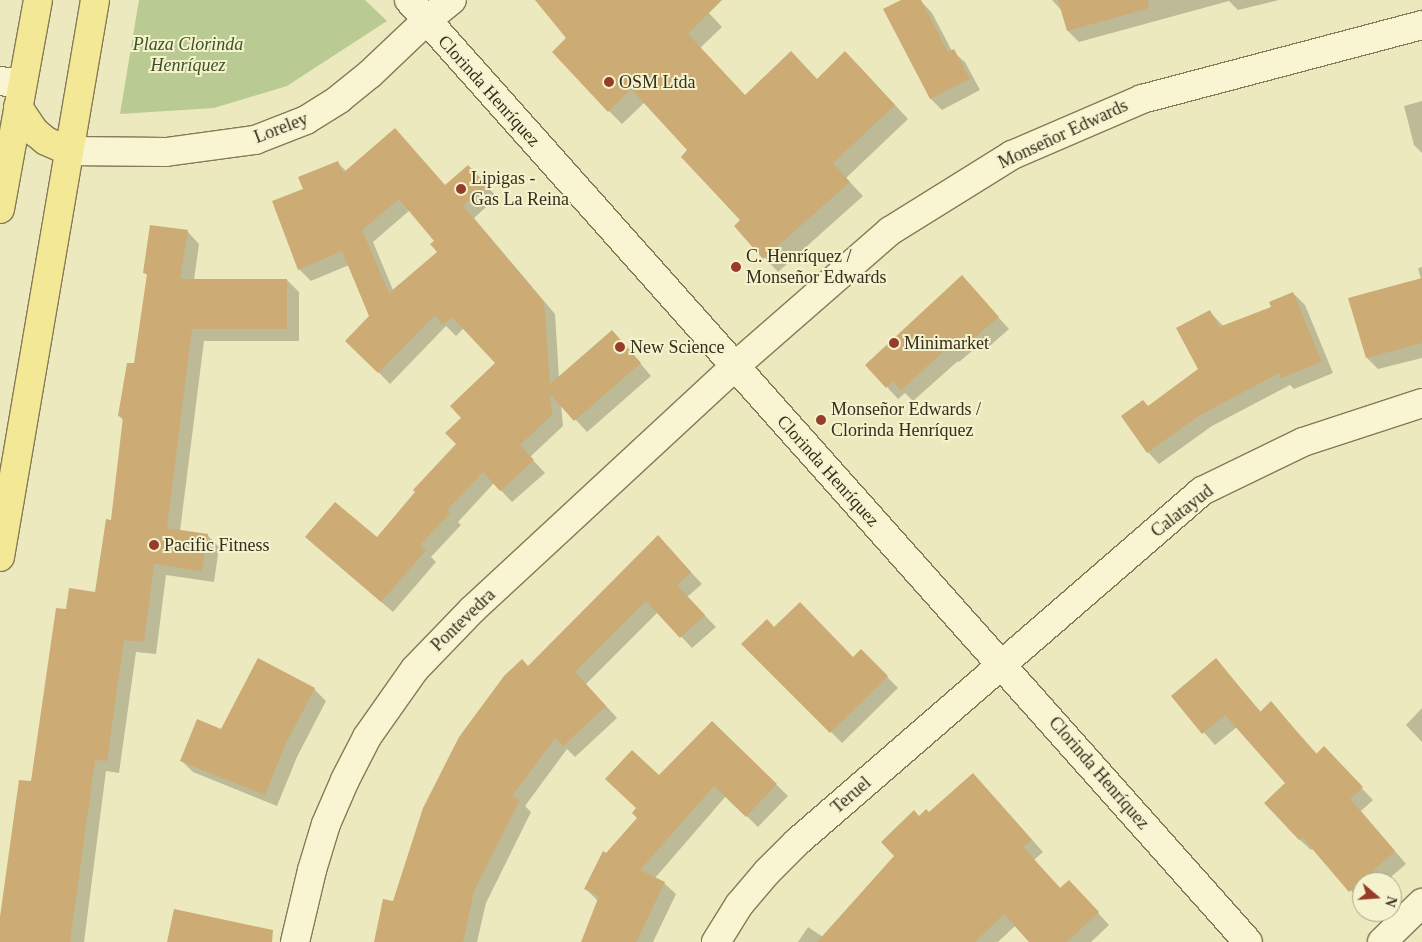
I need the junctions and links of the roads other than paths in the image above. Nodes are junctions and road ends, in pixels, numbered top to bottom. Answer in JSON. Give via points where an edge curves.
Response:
{"nodes":[{"id":1,"x":38,"y":0,"type":"edge"},
{"id":2,"x":95,"y":0,"type":"edge"},
{"id":3,"x":409,"y":0,"type":"edge"},
{"id":4,"x":452,"y":0,"type":"edge"},
{"id":5,"x":427,"y":20,"type":"junction"},
{"id":6,"x":1422,"y":25,"type":"edge"},
{"id":7,"x":14,"y":91,"type":"edge"},
{"id":8,"x":68,"y":151,"type":"junction"},
{"id":9,"x":0,"y":209,"type":"edge"},
{"id":10,"x":734,"y":367,"type":"junction"},
{"id":11,"x":1422,"y":403,"type":"edge"},
{"id":12,"x":0,"y":558,"type":"edge"},
{"id":13,"x":1002,"y":663,"type":"junction"},
{"id":14,"x":1422,"y":903,"type":"edge"},
{"id":15,"x":295,"y":942,"type":"edge"},
{"id":16,"x":716,"y":942,"type":"edge"},
{"id":17,"x":1248,"y":942,"type":"edge"},
{"id":18,"x":1382,"y":942,"type":"edge"}],
"edges":[{"from":1,"to":7,"type":"main road"},
{"from":2,"to":8,"type":"main road"},
{"from":3,"to":5,"type":"street","name":"Clorinda Henríquez"},
{"from":4,"to":5,"type":"street","name":"Loreley"},
{"from":5,"to":8,"type":"street","name":"Loreley","via":[[339,99],[306,120],[255,140],[166,152]]},
{"from":5,"to":10,"type":"street","name":"Clorinda Henríquez"},
{"from":6,"to":10,"type":"street","name":"Monseñor Edwards","via":[[1142,98],[1012,155],[890,231]]},
{"from":7,"to":8,"type":"main road","via":[[35,132]]},
{"from":7,"to":9,"type":"main road"},
{"from":8,"to":12,"type":"main road"},
{"from":10,"to":13,"type":"street","name":"Clorinda Henríquez"},
{"from":10,"to":15,"type":"street","name":"Pontevedra","via":[[473,609],[415,669],[367,737],[345,780],[326,824]]},
{"from":11,"to":13,"type":"street","name":"Calatayud","via":[[1303,442],[1202,491]]},
{"from":13,"to":16,"type":"street","name":"Teruel","via":[[797,842],[745,899]]},
{"from":13,"to":17,"type":"street","name":"Clorinda Henríquez"},
{"from":14,"to":18,"type":"street"}]}
